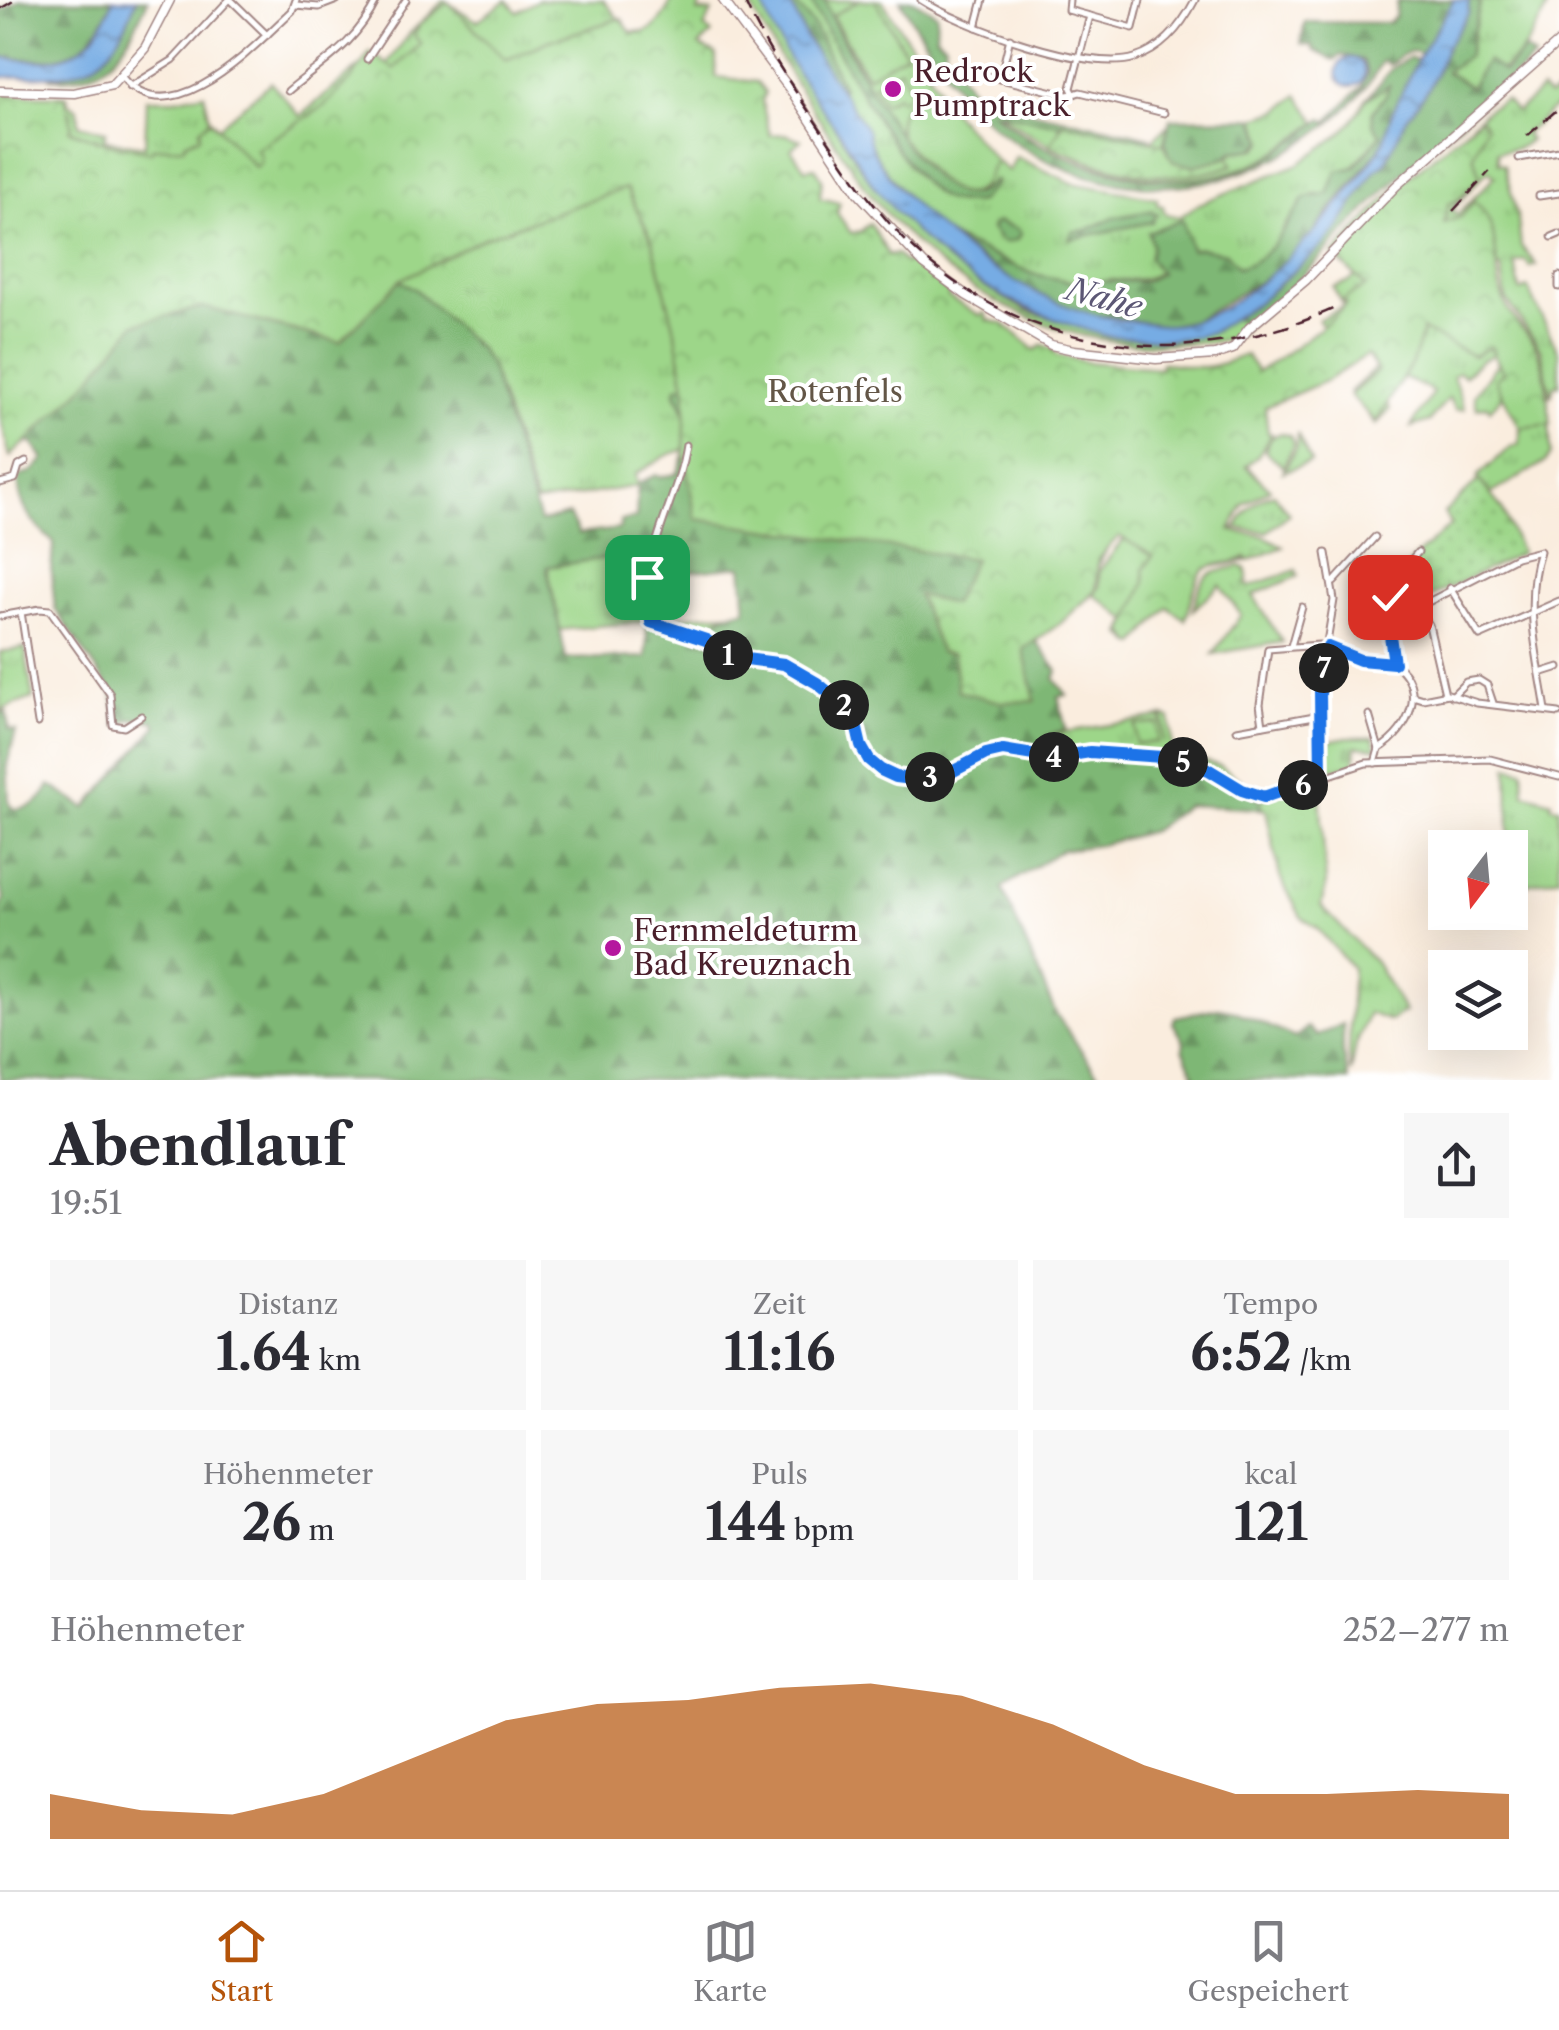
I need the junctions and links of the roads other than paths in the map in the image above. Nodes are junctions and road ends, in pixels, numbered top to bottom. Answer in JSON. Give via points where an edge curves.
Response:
{"nodes":[{"id":1,"x":170,"y":0,"type":"edge"},
{"id":2,"x":230,"y":0,"type":"edge"},
{"id":3,"x":337,"y":0,"type":"edge"},
{"id":4,"x":377,"y":0,"type":"edge"},
{"id":5,"x":406,"y":0,"type":"edge"},
{"id":6,"x":723,"y":0,"type":"edge"},
{"id":7,"x":921,"y":0,"type":"edge"},
{"id":8,"x":983,"y":0,"type":"edge"},
{"id":9,"x":1069,"y":0,"type":"edge"},
{"id":10,"x":1140,"y":0,"type":"edge"},
{"id":11,"x":1195,"y":0,"type":"edge"},
{"id":12,"x":296,"y":2,"type":"edge"},
{"id":13,"x":1090,"y":16,"type":"junction"},
{"id":14,"x":976,"y":27,"type":"junction"},
{"id":15,"x":267,"y":35,"type":"junction"},
{"id":16,"x":1010,"y":38,"type":"junction"},
{"id":17,"x":1559,"y":42,"type":"edge"},
{"id":18,"x":1079,"y":57,"type":"junction"},
{"id":19,"x":367,"y":59,"type":"dead end"},
{"id":20,"x":971,"y":76,"type":"dead end"},
{"id":21,"x":122,"y":78,"type":"junction"},
{"id":22,"x":1000,"y":79,"type":"junction"},
{"id":23,"x":130,"y":87,"type":"junction"},
{"id":24,"x":0,"y":90,"type":"edge"},
{"id":25,"x":288,"y":91,"type":"dead end"},
{"id":26,"x":1074,"y":94,"type":"junction"},
{"id":27,"x":1164,"y":113,"type":"dead end"},
{"id":28,"x":1559,"y":151,"type":"edge"},
{"id":29,"x":1520,"y":158,"type":"dead end"},
{"id":30,"x":1559,"y":193,"type":"edge"},
{"id":31,"x":1539,"y":196,"type":"dead end"},
{"id":32,"x":1558,"y":276,"type":"edge"},
{"id":33,"x":1559,"y":287,"type":"edge"},
{"id":34,"x":686,"y":446,"type":"dead end"},
{"id":35,"x":26,"y":462,"type":"dead end"},
{"id":36,"x":0,"y":483,"type":"edge"},
{"id":37,"x":1375,"y":538,"type":"dead end"},
{"id":38,"x":1326,"y":552,"type":"dead end"},
{"id":39,"x":1418,"y":552,"type":"dead end"},
{"id":40,"x":1398,"y":576,"type":"junction"},
{"id":41,"x":1334,"y":582,"type":"junction"},
{"id":42,"x":1382,"y":584,"type":"dead end"},
{"id":43,"x":1450,"y":588,"type":"junction"},
{"id":44,"x":1559,"y":601,"type":"edge"},
{"id":45,"x":1417,"y":606,"type":"junction"},
{"id":46,"x":1302,"y":607,"type":"dead end"},
{"id":47,"x":22,"y":612,"type":"junction"},
{"id":48,"x":1533,"y":612,"type":"junction"},
{"id":49,"x":0,"y":616,"type":"edge"},
{"id":50,"x":1388,"y":622,"type":"junction"},
{"id":51,"x":1291,"y":646,"type":"junction"},
{"id":52,"x":1328,"y":647,"type":"junction"},
{"id":53,"x":1394,"y":663,"type":"junction"},
{"id":54,"x":1559,"y":667,"type":"edge"},
{"id":55,"x":1540,"y":672,"type":"junction"},
{"id":56,"x":1449,"y":695,"type":"junction"},
{"id":57,"x":1413,"y":696,"type":"junction"},
{"id":58,"x":1493,"y":704,"type":"junction"},
{"id":59,"x":1546,"y":710,"type":"junction"},
{"id":60,"x":1559,"y":713,"type":"edge"},
{"id":61,"x":1320,"y":715,"type":"junction"},
{"id":62,"x":1369,"y":715,"type":"dead end"},
{"id":63,"x":141,"y":716,"type":"dead end"},
{"id":64,"x":38,"y":723,"type":"dead end"},
{"id":65,"x":1264,"y":724,"type":"junction"},
{"id":66,"x":1237,"y":730,"type":"dead end"},
{"id":67,"x":1379,"y":749,"type":"junction"},
{"id":68,"x":1374,"y":763,"type":"junction"},
{"id":69,"x":1321,"y":777,"type":"junction"},
{"id":70,"x":1559,"y":777,"type":"edge"}],
"edges":[{"from":1,"to":21,"type":"main road","via":[[152,39]]},
{"from":2,"to":15,"type":"street"},
{"from":2,"to":23,"type":"street","via":[[173,60]]},
{"from":3,"to":12,"type":"street","via":[[319,6]]},
{"from":4,"to":25,"type":"street","via":[[337,54]]},
{"from":5,"to":19,"type":"street"},
{"from":6,"to":17,"type":"main road","via":[[858,194],[947,283],[1061,348],[1173,359],[1232,349],[1396,186]]},
{"from":7,"to":14,"type":"street"},
{"from":8,"to":14,"type":"street"},
{"from":9,"to":13,"type":"street","via":[[1068,10]]},
{"from":10,"to":13,"type":"street","via":[[1133,28]]},
{"from":11,"to":18,"type":"street","via":[[1174,31],[1147,53],[1114,62]]},
{"from":12,"to":15,"type":"street"},
{"from":13,"to":18,"type":"street"},
{"from":14,"to":16,"type":"street"},
{"from":15,"to":23,"type":"street","via":[[200,88],[153,96]]},
{"from":16,"to":18,"type":"street"},
{"from":16,"to":22,"type":"street"},
{"from":18,"to":26,"type":"street"},
{"from":20,"to":22,"type":"street"},
{"from":21,"to":23,"type":"street"},
{"from":21,"to":24,"type":"main road","via":[[89,92]]},
{"from":22,"to":26,"type":"street"},
{"from":26,"to":27,"type":"street"},
{"from":28,"to":29,"type":"street"},
{"from":30,"to":31,"type":"street"},
{"from":32,"to":33,"type":"street"},
{"from":34,"to":69,"type":"street","via":[[648,571],[651,622],[706,640],[731,657],[780,663],[817,683],[851,710],[866,756],[881,770],[900,778],[950,774],[1003,750],[1052,758],[1090,752],[1162,757],[1209,770],[1264,797]]},
{"from":35,"to":36,"type":"street","via":[[15,480]]},
{"from":37,"to":41,"type":"street"},
{"from":38,"to":41,"type":"street"},
{"from":39,"to":40,"type":"street"},
{"from":40,"to":42,"type":"street"},
{"from":40,"to":45,"type":"street"},
{"from":40,"to":50,"type":"street"},
{"from":41,"to":52,"type":"street"},
{"from":43,"to":45,"type":"street"},
{"from":43,"to":48,"type":"street","via":[[1480,636]]},
{"from":43,"to":48,"type":"street","via":[[1540,551]]},
{"from":44,"to":48,"type":"street"},
{"from":45,"to":50,"type":"street"},
{"from":45,"to":56,"type":"street"},
{"from":46,"to":51,"type":"street"},
{"from":47,"to":49,"type":"street"},
{"from":47,"to":63,"type":"street","via":[[52,612],[110,694],[113,725],[124,727]]},
{"from":47,"to":64,"type":"street"},
{"from":48,"to":55,"type":"street"},
{"from":50,"to":53,"type":"street"},
{"from":51,"to":52,"type":"street"},
{"from":51,"to":65,"type":"street","via":[[1268,649],[1260,704]]},
{"from":52,"to":53,"type":"street","via":[[1360,660]]},
{"from":52,"to":61,"type":"street"},
{"from":53,"to":57,"type":"street","via":[[1409,679]]},
{"from":54,"to":55,"type":"street"},
{"from":55,"to":59,"type":"street"},
{"from":56,"to":57,"type":"street"},
{"from":56,"to":58,"type":"street"},
{"from":56,"to":58,"type":"street","via":[[1479,680]]},
{"from":57,"to":67,"type":"street","via":[[1406,724]]},
{"from":58,"to":59,"type":"street"},
{"from":59,"to":60,"type":"street"},
{"from":61,"to":65,"type":"street"},
{"from":61,"to":69,"type":"street"},
{"from":62,"to":67,"type":"street"},
{"from":65,"to":66,"type":"street"},
{"from":67,"to":68,"type":"street"},
{"from":68,"to":69,"type":"street"},
{"from":68,"to":70,"type":"street","via":[[1490,759]]}]}
